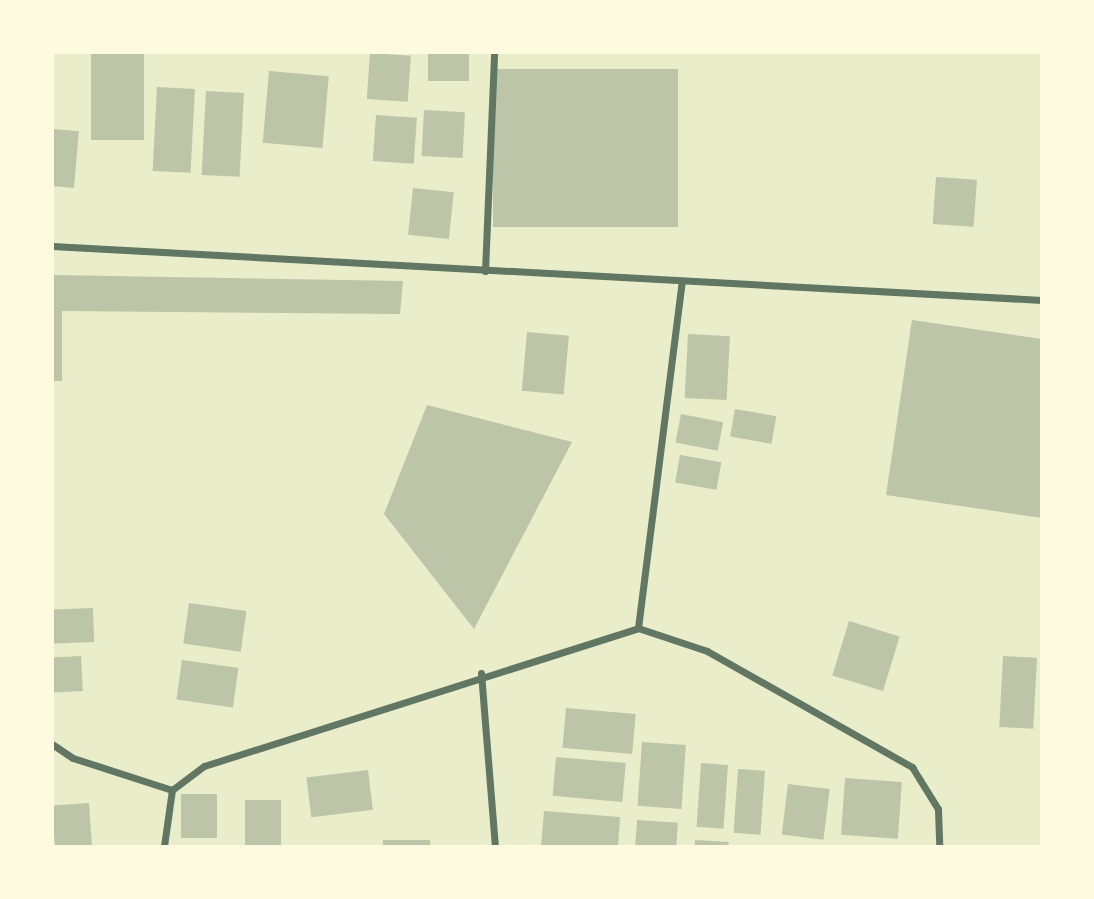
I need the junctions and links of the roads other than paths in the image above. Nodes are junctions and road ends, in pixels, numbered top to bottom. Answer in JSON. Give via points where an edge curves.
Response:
{"nodes":[{"id":1,"x":494,"y":52,"type":"edge"},
{"id":2,"x":52,"y":246,"type":"edge"},
{"id":3,"x":485,"y":271,"type":"junction"},
{"id":4,"x":682,"y":282,"type":"junction"},
{"id":5,"x":1041,"y":300,"type":"edge"},
{"id":6,"x":638,"y":628,"type":"junction"},
{"id":7,"x":481,"y":673,"type":"junction"},
{"id":8,"x":52,"y":744,"type":"edge"},
{"id":9,"x":172,"y":790,"type":"junction"},
{"id":10,"x":164,"y":846,"type":"edge"},
{"id":11,"x":495,"y":846,"type":"edge"},
{"id":12,"x":939,"y":846,"type":"edge"}],
"edges":[{"from":1,"to":3,"type":"street"},
{"from":2,"to":3,"type":"street"},
{"from":3,"to":4,"type":"street"},
{"from":4,"to":5,"type":"street"},
{"from":4,"to":6,"type":"street"},
{"from":6,"to":7,"type":"street"},
{"from":6,"to":12,"type":"street","via":[[707,651],[912,767],[938,809]]},
{"from":7,"to":9,"type":"street","via":[[204,766]]},
{"from":7,"to":11,"type":"street"},
{"from":8,"to":9,"type":"street","via":[[72,758]]},
{"from":9,"to":10,"type":"street"}]}
